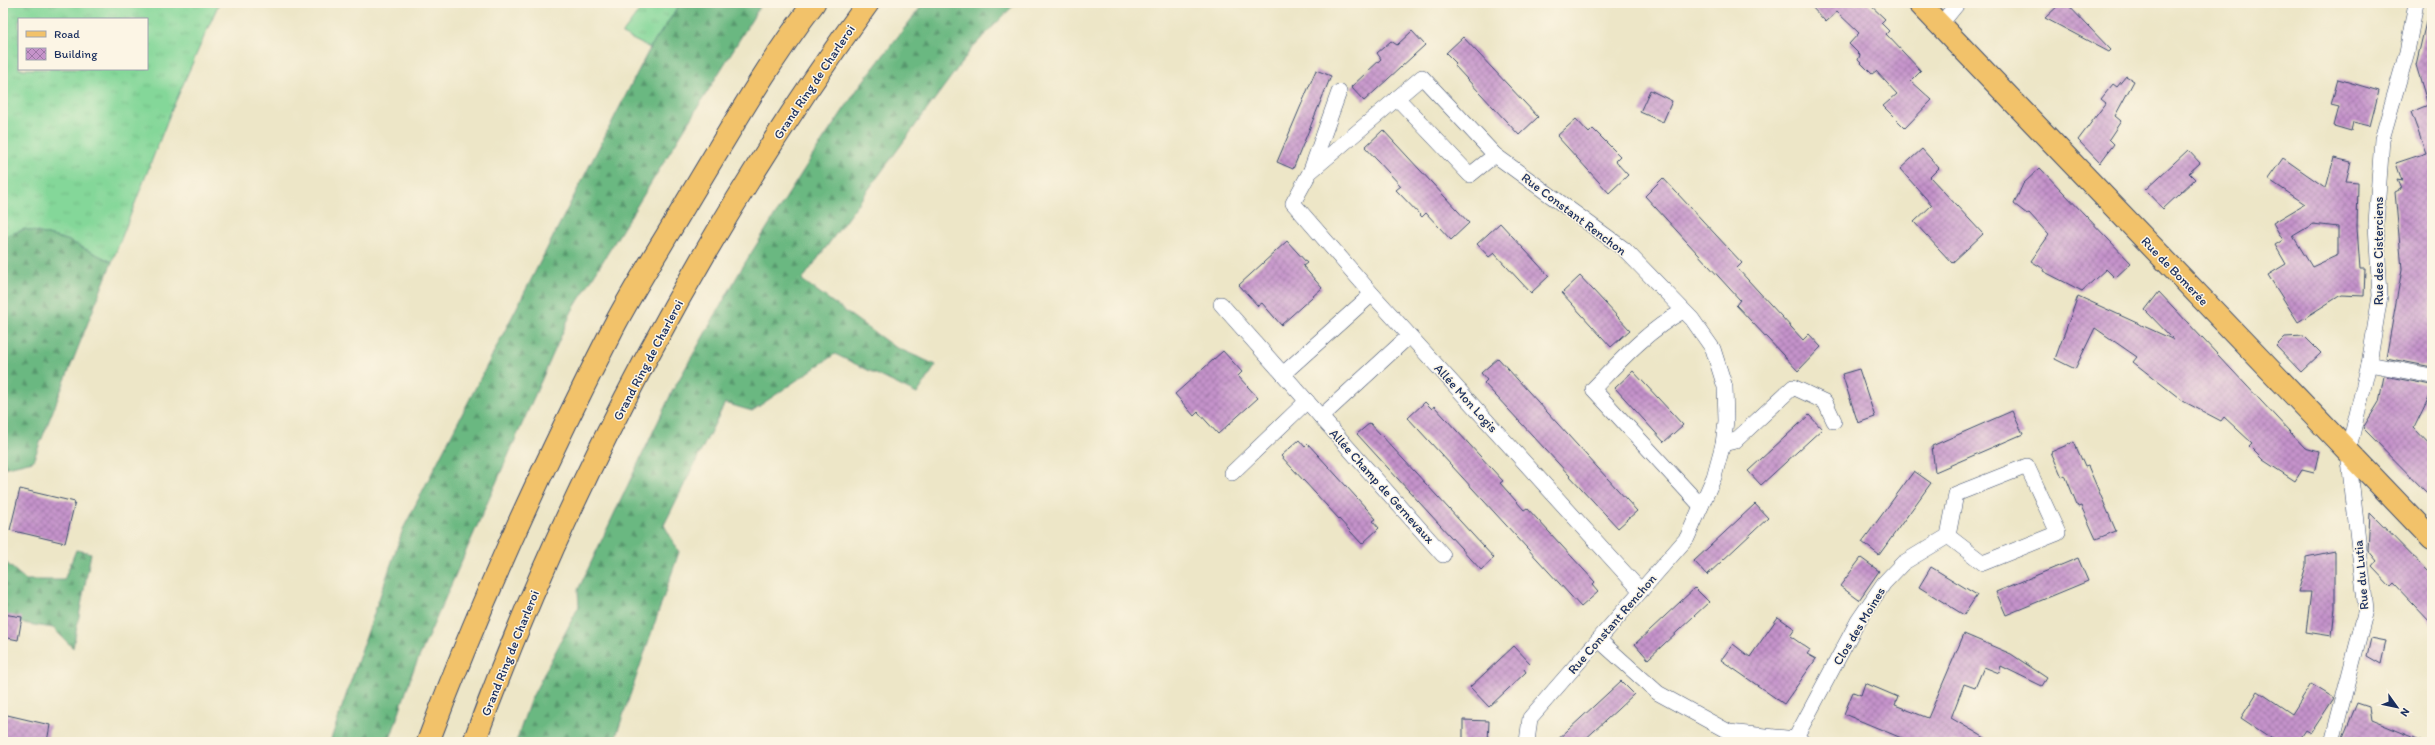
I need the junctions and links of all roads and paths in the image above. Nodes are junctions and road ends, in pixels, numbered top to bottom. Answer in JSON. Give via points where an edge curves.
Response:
{"nodes":[{"id":1,"x":801,"y":3,"type":"edge"},
{"id":2,"x":814,"y":3,"type":"edge"},
{"id":3,"x":868,"y":3,"type":"edge"},
{"id":4,"x":884,"y":3,"type":"edge"},
{"id":5,"x":1919,"y":3,"type":"edge"},
{"id":6,"x":1958,"y":3,"type":"edge"},
{"id":7,"x":2416,"y":3,"type":"edge"},
{"id":8,"x":1940,"y":24,"type":"junction"},
{"id":9,"x":796,"y":27,"type":"junction"},
{"id":10,"x":833,"y":50,"type":"junction"},
{"id":11,"x":1339,"y":92,"type":"dead end"},
{"id":12,"x":1397,"y":98,"type":"junction"},
{"id":13,"x":1494,"y":155,"type":"junction"},
{"id":14,"x":1310,"y":172,"type":"junction"},
{"id":15,"x":1293,"y":203,"type":"joint"},
{"id":16,"x":1372,"y":294,"type":"junction"},
{"id":17,"x":1221,"y":304,"type":"dead end"},
{"id":18,"x":1683,"y":311,"type":"junction"},
{"id":19,"x":1409,"y":336,"type":"junction"},
{"id":20,"x":2369,"y":364,"type":"junction"},
{"id":21,"x":1283,"y":374,"type":"junction"},
{"id":22,"x":2432,"y":376,"type":"edge"},
{"id":23,"x":1307,"y":401,"type":"junction"},
{"id":24,"x":1321,"y":417,"type":"junction"},
{"id":25,"x":1834,"y":421,"type":"dead end"},
{"id":26,"x":1723,"y":444,"type":"junction"},
{"id":27,"x":2348,"y":452,"type":"junction"},
{"id":28,"x":1232,"y":473,"type":"dead end"},
{"id":29,"x":1701,"y":506,"type":"junction"},
{"id":30,"x":1948,"y":536,"type":"junction"},
{"id":31,"x":2432,"y":539,"type":"edge"},
{"id":32,"x":1443,"y":555,"type":"dead end"},
{"id":33,"x":1641,"y":591,"type":"junction"},
{"id":34,"x":1599,"y":640,"type":"junction"},
{"id":35,"x":1799,"y":740,"type":"edge"},
{"id":36,"x":428,"y":742,"type":"edge"},
{"id":37,"x":474,"y":742,"type":"edge"},
{"id":38,"x":1527,"y":742,"type":"edge"},
{"id":39,"x":2332,"y":742,"type":"edge"}],
"edges":[{"from":1,"to":9,"type":"main road"},
{"from":2,"to":9,"type":"main road"},
{"from":3,"to":10,"type":"main road","name":"Grand Ring de Charleroi"},
{"from":4,"to":10,"type":"main road"},
{"from":5,"to":8,"type":"main road","name":"Rue de Bomerée"},
{"from":6,"to":8,"type":"street"},
{"from":7,"to":20,"type":"street","name":"Rue des Cisterciens","via":[[2407,52],[2382,139],[2376,224],[2380,296]]},
{"from":8,"to":27,"type":"main road","name":"Rue de Bomerée"},
{"from":9,"to":36,"type":"main road","via":[[704,173],[614,326],[535,486],[463,648]]},
{"from":10,"to":37,"type":"main road","name":"Grand Ring de Charleroi","via":[[740,195],[654,345],[573,505],[503,664]]},
{"from":11,"to":14,"type":"street"},
{"from":12,"to":13,"type":"street","via":[[1470,175]]},
{"from":12,"to":13,"type":"street","name":"Rue Constant Renchon","via":[[1422,77]]},
{"from":12,"to":14,"type":"street","name":"Rue Constant Renchon"},
{"from":13,"to":18,"type":"street","name":"Rue Constant Renchon","via":[[1624,249]]},
{"from":14,"to":15,"type":"street","name":"Rue Constant Renchon"},
{"from":15,"to":16,"type":"street","name":"Allée Mon Logis"},
{"from":16,"to":19,"type":"street","name":"Allée Mon Logis"},
{"from":16,"to":21,"type":"street"},
{"from":17,"to":21,"type":"street","name":"Allée Champ de Gernevaux"},
{"from":18,"to":26,"type":"street","name":"Rue Constant Renchon","via":[[1712,349],[1725,387],[1726,421]]},
{"from":18,"to":29,"type":"street","via":[[1662,323],[1638,342],[1593,388]]},
{"from":19,"to":24,"type":"street","name":"Allée Champ de Gernevaux"},
{"from":19,"to":33,"type":"street","name":"Allée Mon Logis"},
{"from":20,"to":22,"type":"street"},
{"from":20,"to":27,"type":"street","name":"Rue des Cisterciens"},
{"from":21,"to":23,"type":"street","name":"Allée Champ de Gernevaux"},
{"from":23,"to":24,"type":"street","name":"Allée Champ de Gernevaux"},
{"from":23,"to":28,"type":"street"},
{"from":24,"to":32,"type":"street","name":"Allée Champ de Gernevaux"},
{"from":25,"to":26,"type":"street","via":[[1825,402],[1793,387],[1735,441]]},
{"from":26,"to":29,"type":"street","name":"Rue Constant Renchon","via":[[1714,478]]},
{"from":27,"to":31,"type":"main road","name":"Rue de Bomerée"},
{"from":27,"to":39,"type":"street","name":"Rue du Lutia","via":[[2366,610]]},
{"from":29,"to":33,"type":"street","name":"Rue Constant Renchon","via":[[1687,538]]},
{"from":30,"to":30,"type":"street","via":[[1956,494],[2027,466],[2058,533],[1983,563]]},
{"from":30,"to":35,"type":"street","name":"Clos des Moines","via":[[1902,562],[1884,582],[1858,621]]},
{"from":33,"to":34,"type":"street","name":"Rue Constant Renchon"},
{"from":34,"to":35,"type":"street","via":[[1658,693],[1729,732]]},
{"from":34,"to":38,"type":"street","name":"Rue Constant Renchon","via":[[1530,718]]}]}
